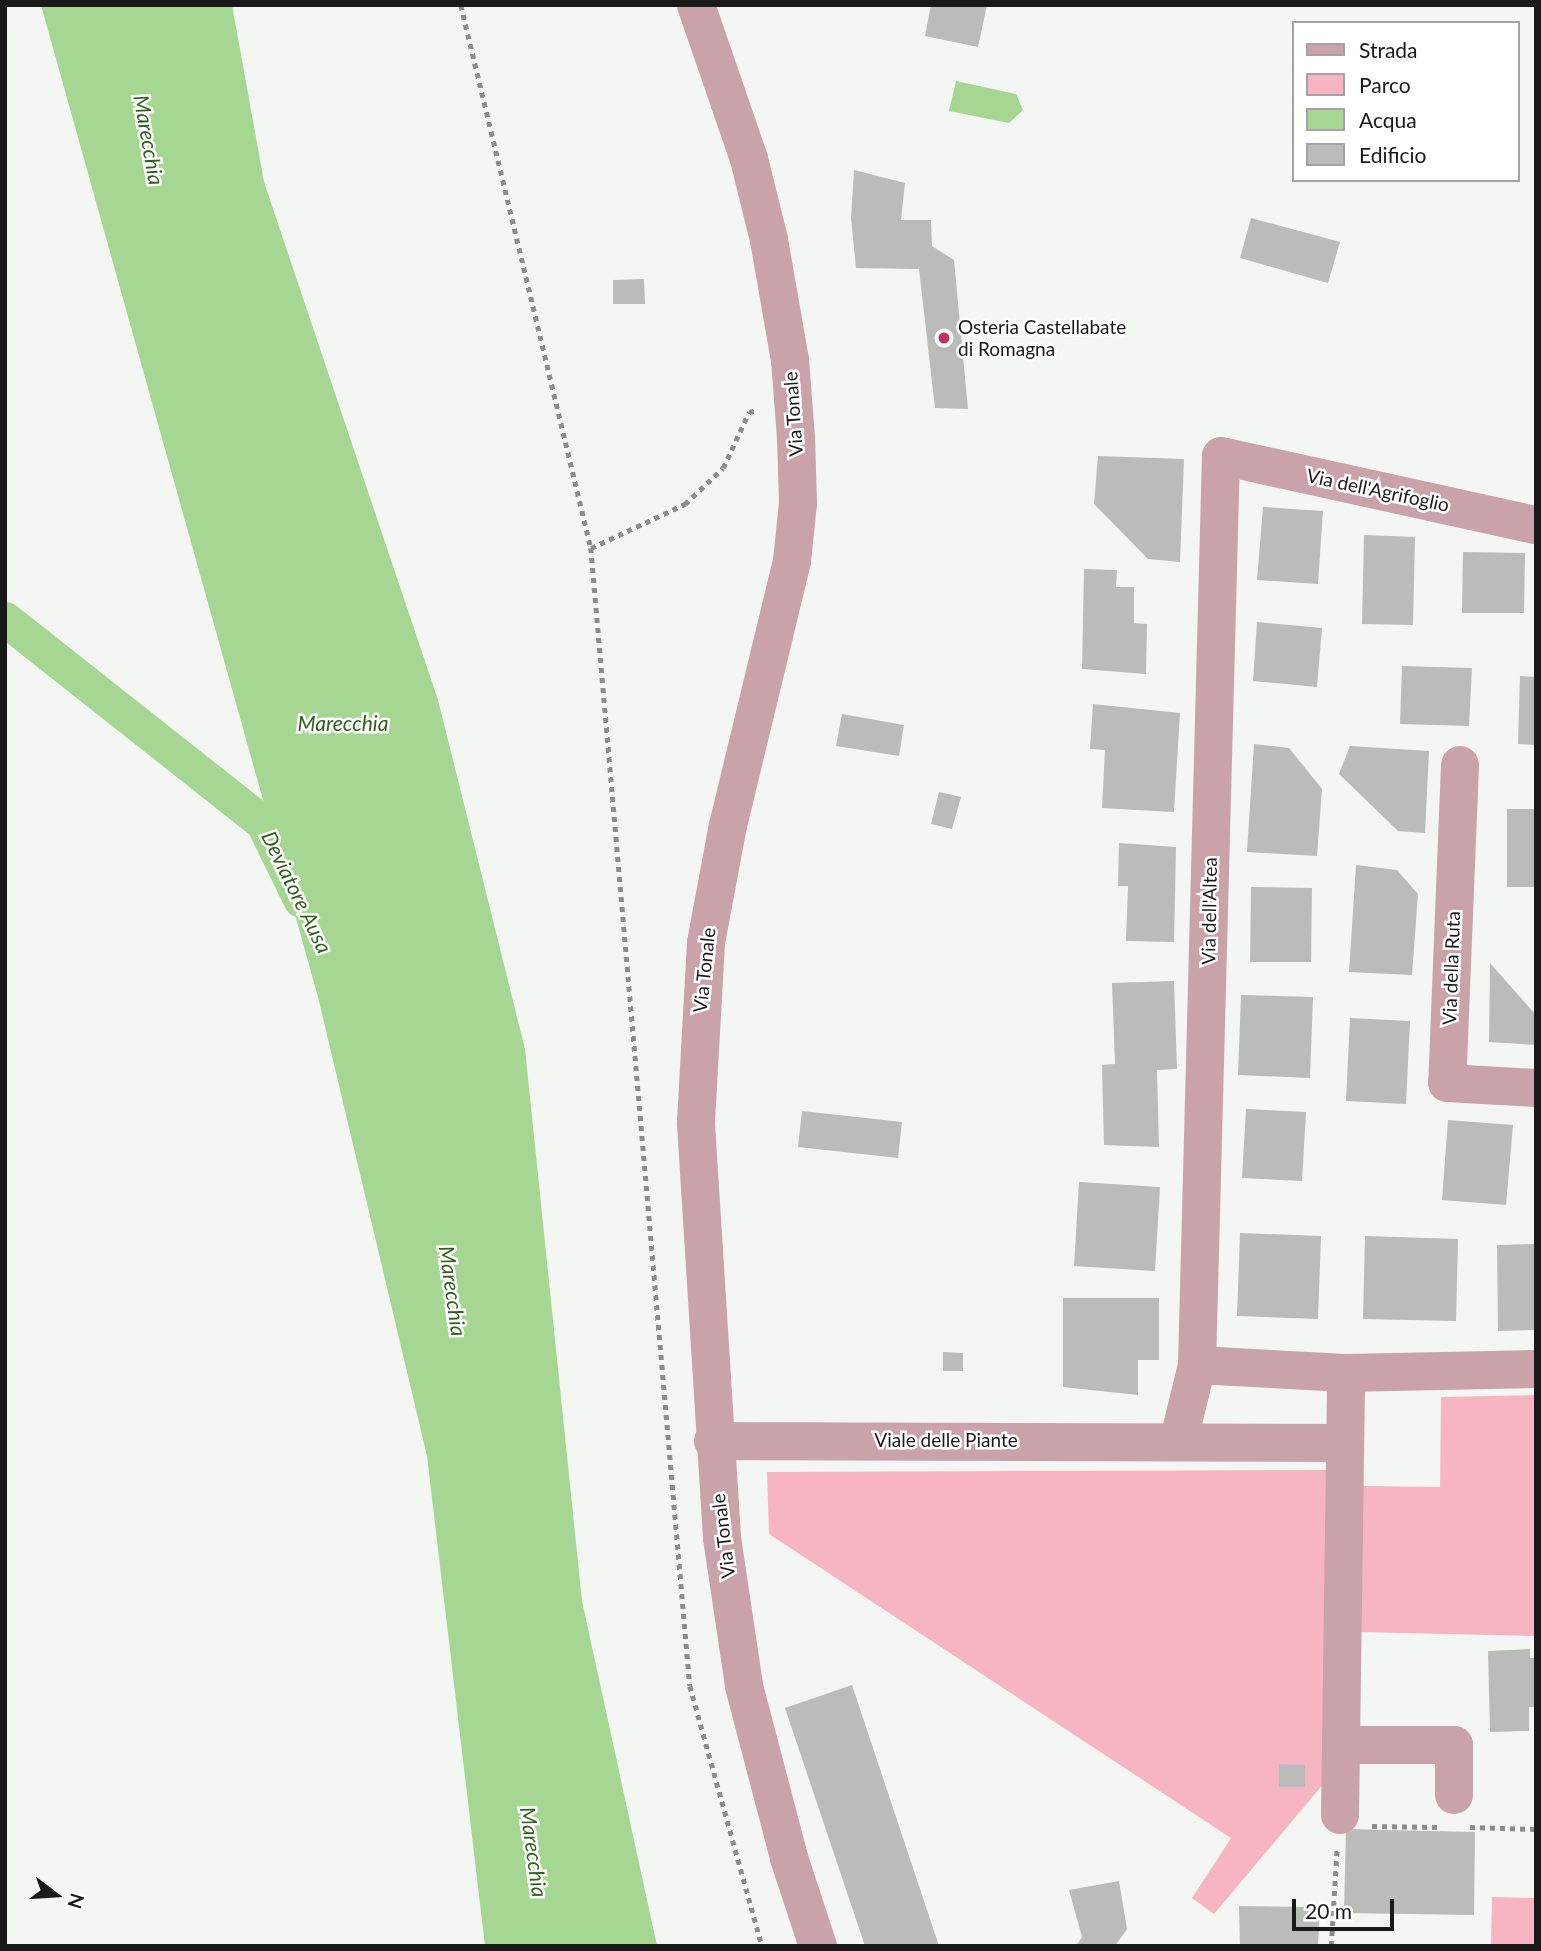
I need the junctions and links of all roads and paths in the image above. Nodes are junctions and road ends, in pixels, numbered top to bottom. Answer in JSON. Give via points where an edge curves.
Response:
{"nodes":[{"id":1,"x":461,"y":5,"type":"edge"},
{"id":2,"x":696,"y":5,"type":"edge"},
{"id":3,"x":793,"y":401,"type":"junction"},
{"id":4,"x":1221,"y":456,"type":"joint"},
{"id":5,"x":1536,"y":525,"type":"edge"},
{"id":6,"x":591,"y":548,"type":"junction"},
{"id":7,"x":1460,"y":765,"type":"dead end"},
{"id":8,"x":1536,"y":1088,"type":"edge"},
{"id":9,"x":1197,"y":1366,"type":"junction"},
{"id":10,"x":1536,"y":1369,"type":"edge"},
{"id":11,"x":1346,"y":1373,"type":"junction"},
{"id":12,"x":1179,"y":1439,"type":"junction"},
{"id":13,"x":713,"y":1441,"type":"junction"},
{"id":14,"x":1345,"y":1443,"type":"junction"},
{"id":15,"x":1341,"y":1745,"type":"junction"},
{"id":16,"x":1454,"y":1795,"type":"dead end"},
{"id":17,"x":1339,"y":1815,"type":"dead end"},
{"id":18,"x":762,"y":1946,"type":"edge"},
{"id":19,"x":818,"y":1946,"type":"edge"}],
"edges":[{"from":1,"to":6,"type":"path"},
{"from":2,"to":3,"type":"street","name":"Via Tonale","via":[[749,159],[780,295]]},
{"from":3,"to":6,"type":"path","via":[[748,412],[723,468],[685,504]]},
{"from":3,"to":13,"type":"street","name":"Via Tonale","via":[[797,503],[792,561],[714,886],[698,1028],[696,1124]]},
{"from":4,"to":5,"type":"street","name":"Via dell'Agrifoglio"},
{"from":4,"to":9,"type":"street","name":"Via dell'Altea"},
{"from":6,"to":18,"type":"path","via":[[690,1686]]},
{"from":7,"to":8,"type":"street","name":"Via della Ruta","via":[[1447,1083]]},
{"from":9,"to":11,"type":"street"},
{"from":9,"to":12,"type":"street"},
{"from":10,"to":11,"type":"street"},
{"from":11,"to":14,"type":"street"},
{"from":12,"to":13,"type":"street","name":"Viale delle Piante"},
{"from":12,"to":14,"type":"street","name":"Viale delle Piante"},
{"from":13,"to":19,"type":"street","name":"Via Tonale","via":[[744,1686],[789,1858]]},
{"from":14,"to":15,"type":"street"},
{"from":15,"to":16,"type":"street","via":[[1454,1745]]},
{"from":15,"to":17,"type":"street"}]}
